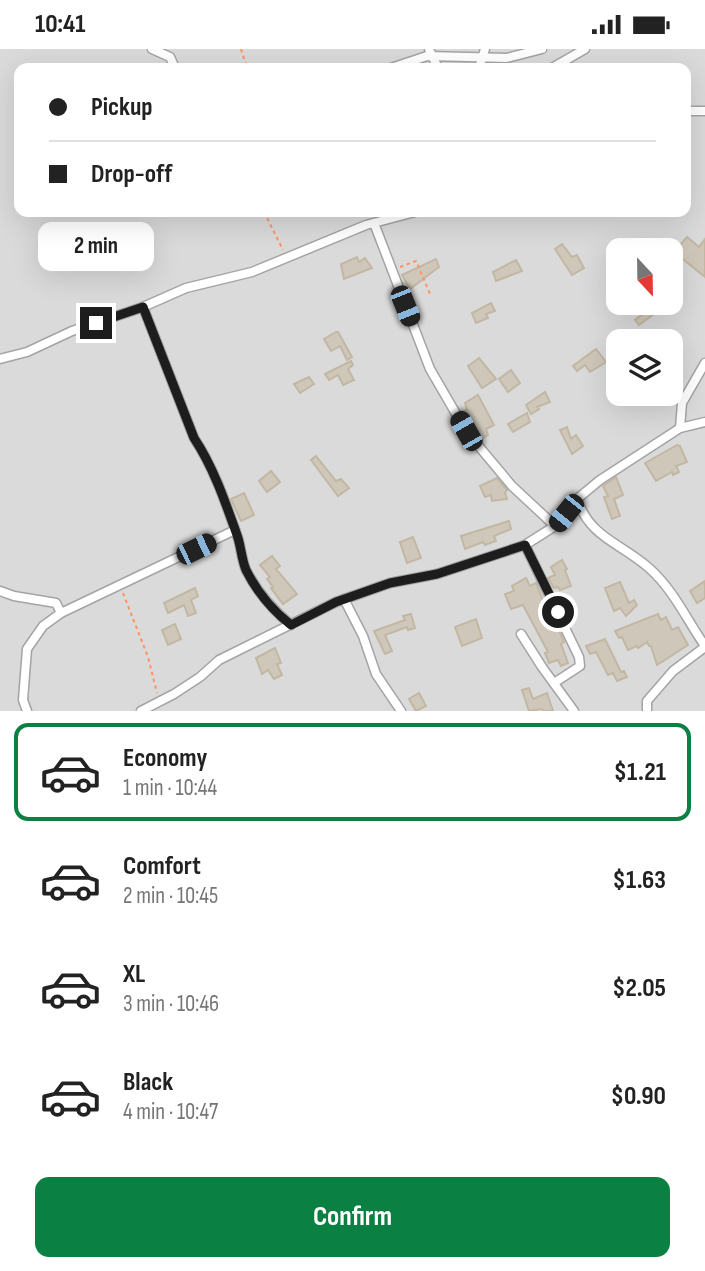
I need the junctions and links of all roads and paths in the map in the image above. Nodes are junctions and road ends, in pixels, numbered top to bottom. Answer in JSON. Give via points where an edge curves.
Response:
{"nodes":[{"id":1,"x":152,"y":49,"type":"edge"},
{"id":2,"x":542,"y":49,"type":"edge"},
{"id":3,"x":585,"y":49,"type":"edge"},
{"id":4,"x":430,"y":53,"type":"edge"},
{"id":5,"x":484,"y":53,"type":"edge"},
{"id":6,"x":172,"y":63,"type":"edge"},
{"id":7,"x":404,"y":63,"type":"edge"},
{"id":8,"x":561,"y":63,"type":"edge"},
{"id":9,"x":266,"y":217,"type":"edge"},
{"id":10,"x":396,"y":217,"type":"edge"},
{"id":11,"x":374,"y":223,"type":"junction"},
{"id":12,"x":286,"y":257,"type":"junction"},
{"id":13,"x":392,"y":271,"type":"junction"},
{"id":14,"x":430,"y":294,"type":"dead end"},
{"id":15,"x":143,"y":307,"type":"junction"},
{"id":16,"x":0,"y":359,"type":"edge"},
{"id":17,"x":705,"y":363,"type":"edge"},
{"id":18,"x":705,"y":422,"type":"edge"},
{"id":19,"x":680,"y":428,"type":"junction"},
{"id":20,"x":577,"y":499,"type":"junction"},
{"id":21,"x":555,"y":526,"type":"junction"},
{"id":22,"x":235,"y":530,"type":"junction"},
{"id":23,"x":525,"y":545,"type":"junction"},
{"id":24,"x":120,"y":585,"type":"junction"},
{"id":25,"x":0,"y":591,"type":"edge"},
{"id":26,"x":344,"y":599,"type":"junction"},
{"id":27,"x":61,"y":613,"type":"junction"},
{"id":28,"x":291,"y":625,"type":"junction"},
{"id":29,"x":522,"y":634,"type":"dead end"},
{"id":30,"x":705,"y":647,"type":"edge"},
{"id":31,"x":554,"y":683,"type":"junction"},
{"id":32,"x":159,"y":701,"type":"junction"},
{"id":33,"x":27,"y":711,"type":"edge"},
{"id":34,"x":141,"y":711,"type":"edge"},
{"id":35,"x":401,"y":711,"type":"edge"},
{"id":36,"x":574,"y":711,"type":"edge"},
{"id":37,"x":647,"y":711,"type":"edge"}],
"edges":[{"from":1,"to":6,"type":"street","via":[[170,57]]},
{"from":2,"to":5,"type":"street","via":[[507,58]]},
{"from":3,"to":8,"type":"street"},
{"from":4,"to":5,"type":"street"},
{"from":4,"to":7,"type":"street"},
{"from":9,"to":12,"type":"path"},
{"from":10,"to":11,"type":"street"},
{"from":11,"to":12,"type":"street"},
{"from":11,"to":13,"type":"street"},
{"from":12,"to":15,"type":"street","via":[[252,272],[186,288]]},
{"from":13,"to":14,"type":"path","via":[[416,261]]},
{"from":13,"to":21,"type":"street","via":[[430,369],[466,431],[512,486]]},
{"from":15,"to":16,"type":"street"},
{"from":15,"to":22,"type":"street"},
{"from":17,"to":19,"type":"street","via":[[682,403]]},
{"from":18,"to":19,"type":"street"},
{"from":19,"to":20,"type":"street"},
{"from":20,"to":21,"type":"street"},
{"from":20,"to":30,"type":"street","via":[[582,515],[598,534],[650,568],[675,597]]},
{"from":21,"to":23,"type":"street"},
{"from":22,"to":24,"type":"street"},
{"from":22,"to":28,"type":"street","via":[[245,568],[273,610]]},
{"from":23,"to":26,"type":"street"},
{"from":23,"to":31,"type":"street","via":[[579,657],[580,666]]},
{"from":24,"to":27,"type":"street"},
{"from":24,"to":32,"type":"path","via":[[148,657]]},
{"from":25,"to":27,"type":"street","via":[[55,603]]},
{"from":26,"to":28,"type":"street"},
{"from":26,"to":35,"type":"street","via":[[376,674]]},
{"from":27,"to":33,"type":"street","via":[[43,626],[27,649],[23,700]]},
{"from":28,"to":32,"type":"street","via":[[219,660]]},
{"from":29,"to":31,"type":"street"},
{"from":30,"to":37,"type":"street","via":[[673,671],[647,701]]},
{"from":31,"to":36,"type":"street"},
{"from":32,"to":34,"type":"street"}]}
